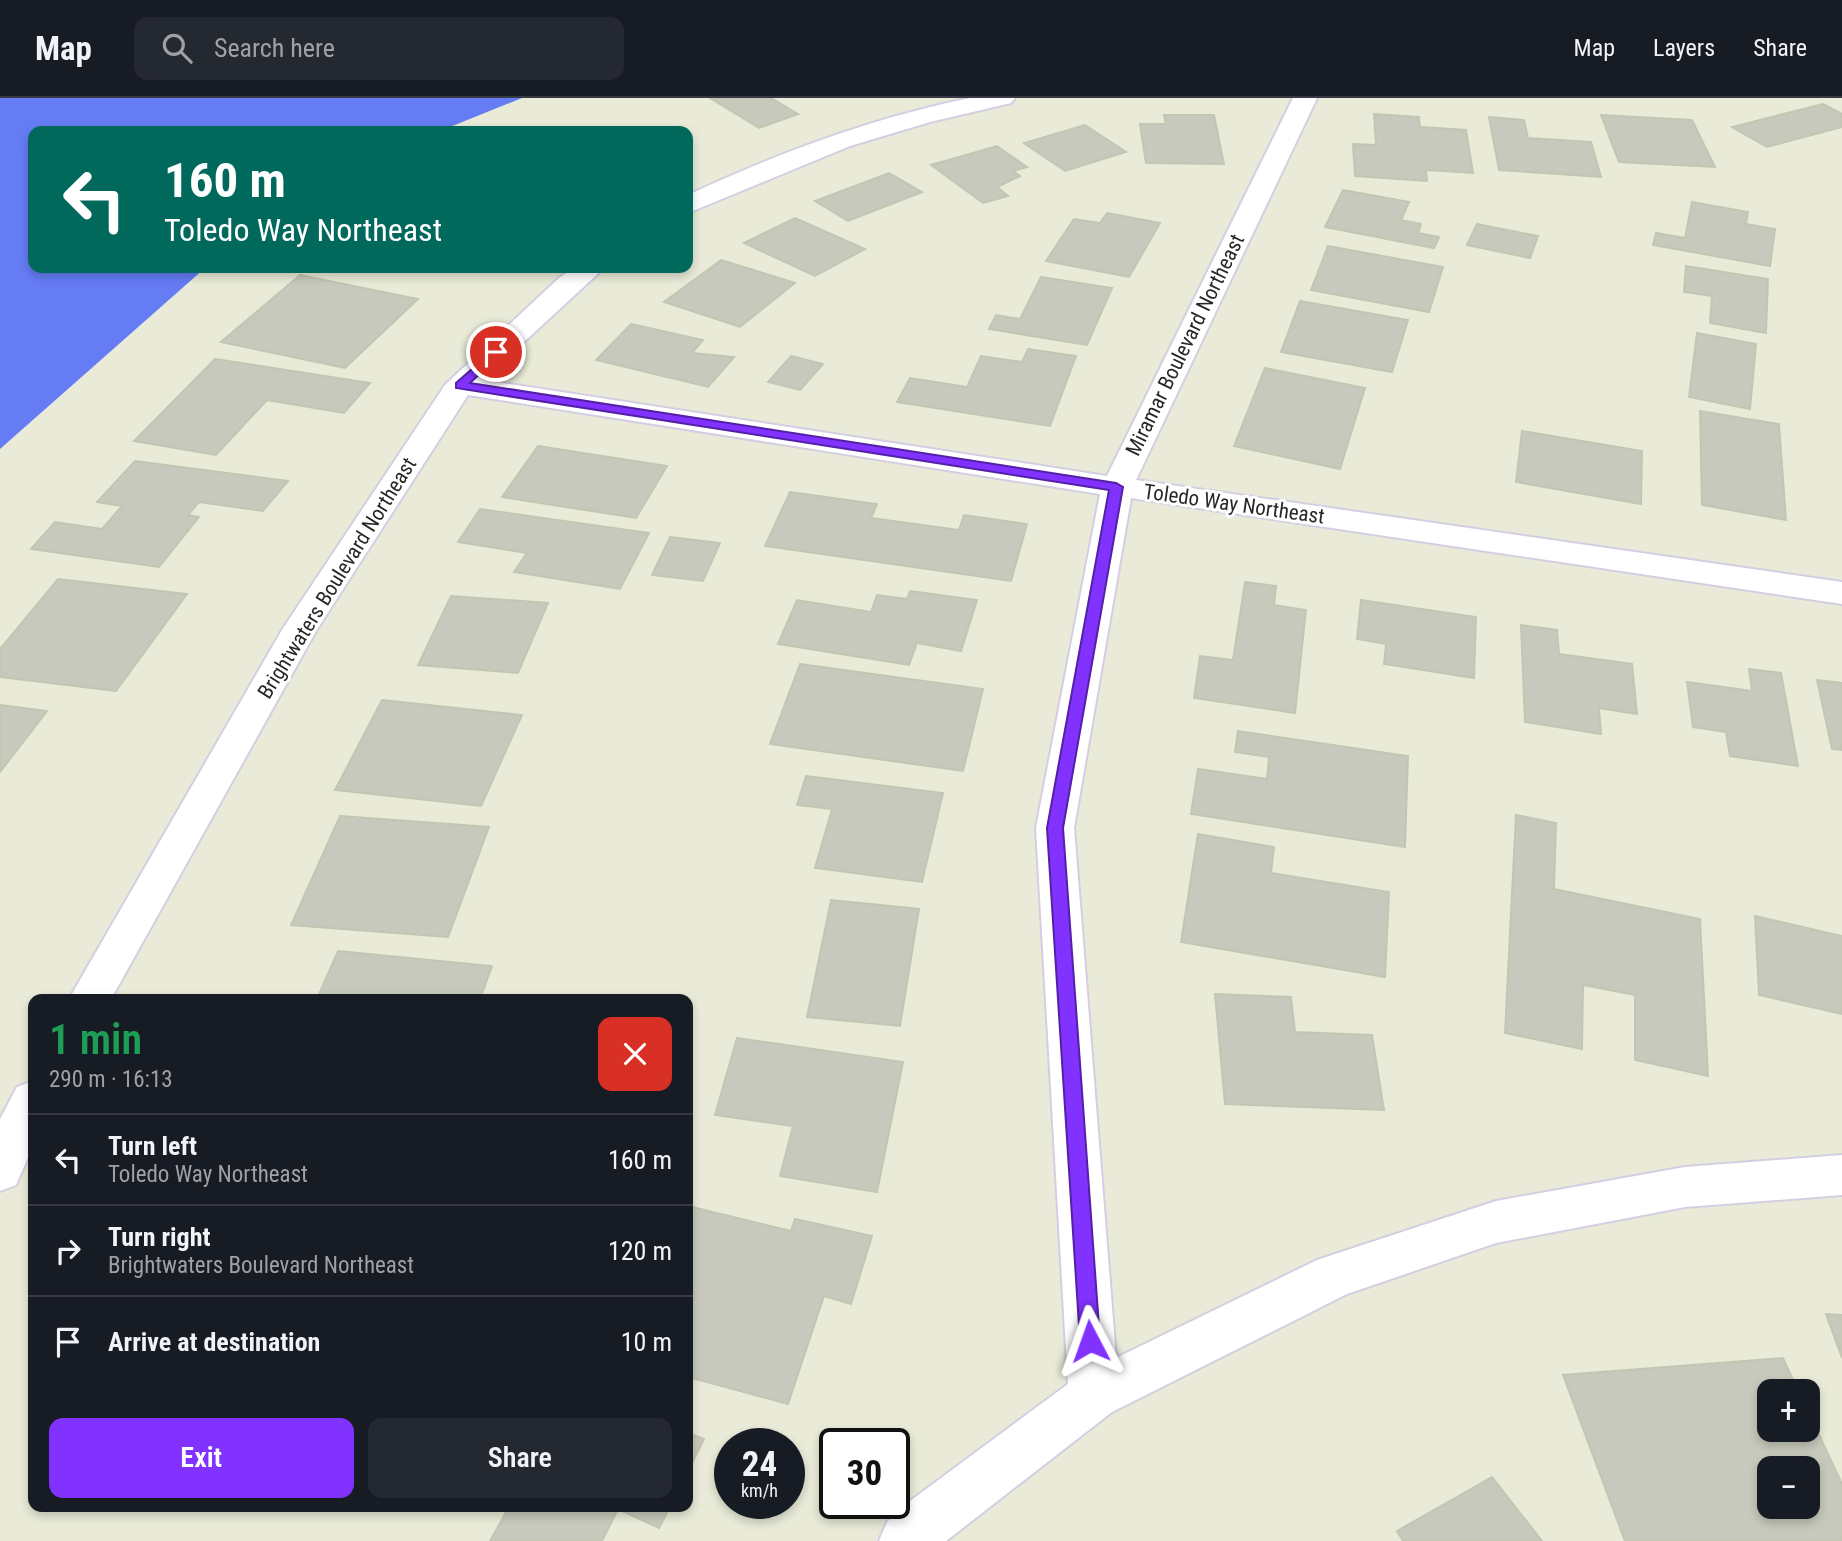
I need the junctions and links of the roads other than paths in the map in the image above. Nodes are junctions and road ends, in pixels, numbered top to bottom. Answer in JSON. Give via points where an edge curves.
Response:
{"nodes":[{"id":1,"x":1003,"y":98,"type":"edge"},
{"id":2,"x":1305,"y":98,"type":"edge"},
{"id":3,"x":693,"y":202,"type":"edge"},
{"id":4,"x":584,"y":273,"type":"edge"},
{"id":5,"x":460,"y":385,"type":"junction"},
{"id":6,"x":1116,"y":487,"type":"junction"},
{"id":7,"x":1842,"y":593,"type":"edge"},
{"id":8,"x":93,"y":994,"type":"edge"},
{"id":9,"x":28,"y":1109,"type":"edge"},
{"id":10,"x":0,"y":1171,"type":"edge"},
{"id":11,"x":1842,"y":1175,"type":"edge"},
{"id":12,"x":1094,"y":1395,"type":"junction"},
{"id":13,"x":906,"y":1541,"type":"edge"}],
"edges":[{"from":1,"to":3,"type":"street","via":[[857,134],[747,175]]},
{"from":2,"to":6,"type":"street","name":"Miramar Boulevard Northeast"},
{"from":4,"to":5,"type":"street","name":"Brightwaters Boulevard Northeast"},
{"from":5,"to":6,"type":"street","name":"Toledo Way Northeast"},
{"from":5,"to":8,"type":"street","name":"Brightwaters Boulevard Northeast","via":[[299,630]]},
{"from":6,"to":7,"type":"street","name":"Toledo Way Northeast"},
{"from":6,"to":12,"type":"street","name":"Miramar Boulevard Northeast","via":[[1055,828]]},
{"from":9,"to":10,"type":"street"},
{"from":11,"to":12,"type":"street","via":[[1685,1187],[1496,1222],[1334,1276]]},
{"from":12,"to":13,"type":"street"}]}
